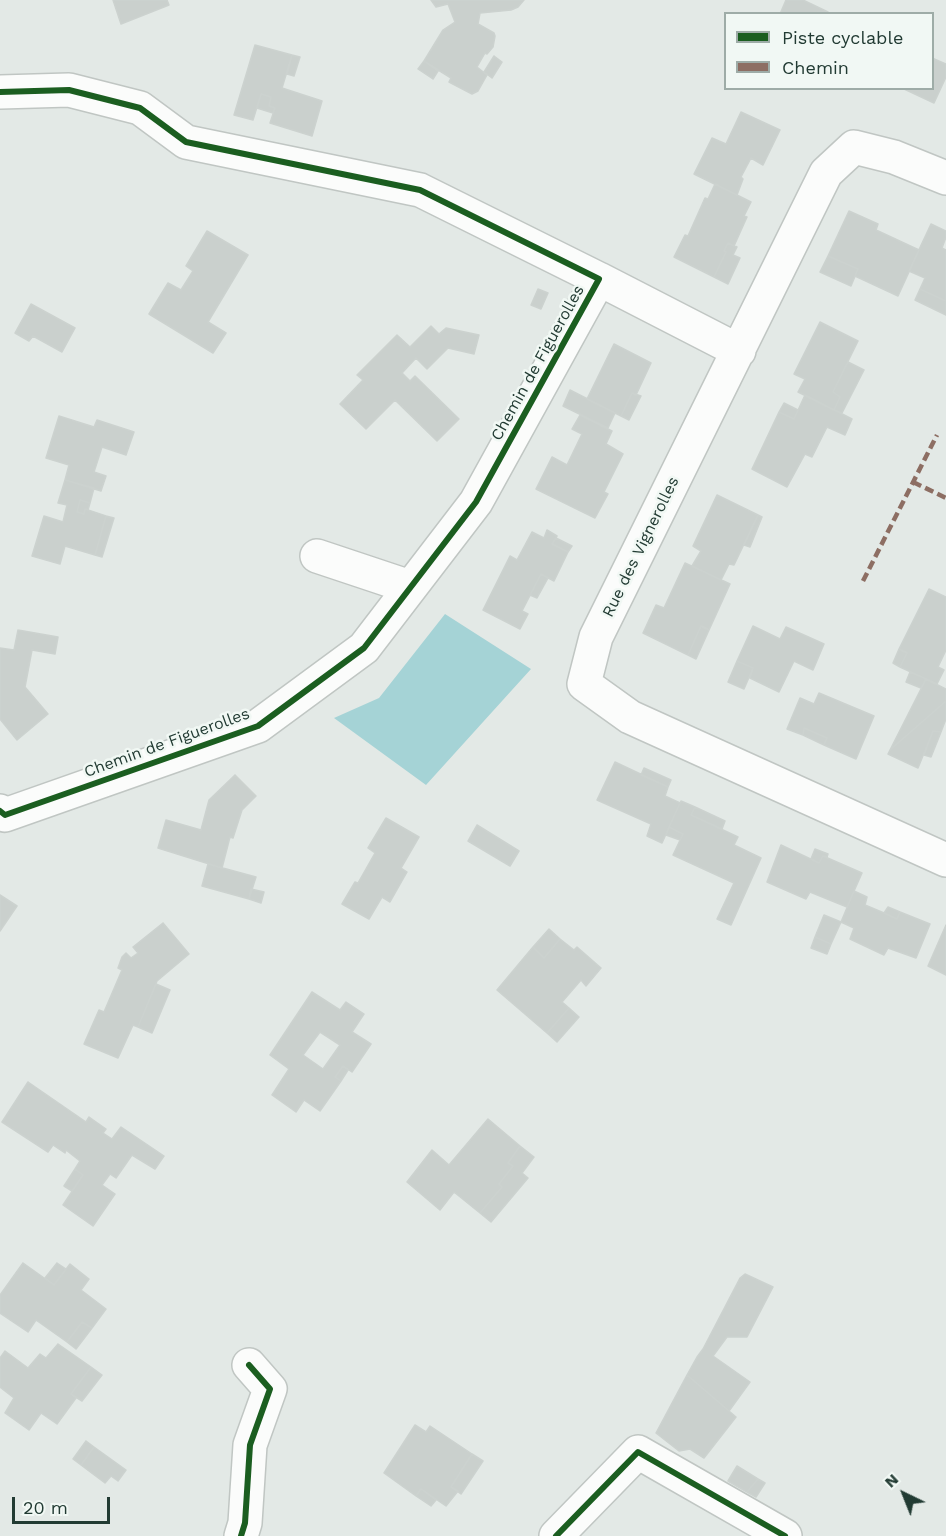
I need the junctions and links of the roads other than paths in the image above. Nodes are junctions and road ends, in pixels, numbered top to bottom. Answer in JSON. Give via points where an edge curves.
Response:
{"nodes":[{"id":1,"x":0,"y":93,"type":"edge"},
{"id":2,"x":946,"y":178,"type":"edge"},
{"id":3,"x":600,"y":279,"type":"junction"},
{"id":4,"x":739,"y":351,"type":"junction"},
{"id":5,"x":317,"y":556,"type":"dead end"},
{"id":6,"x":410,"y":587,"type":"junction"},
{"id":7,"x":0,"y":810,"type":"edge"},
{"id":8,"x":946,"y":860,"type":"edge"},
{"id":9,"x":249,"y":1365,"type":"dead end"},
{"id":10,"x":241,"y":1536,"type":"edge"},
{"id":11,"x":556,"y":1536,"type":"edge"},
{"id":12,"x":785,"y":1536,"type":"edge"}],
"edges":[{"from":1,"to":3,"type":"street","name":"Chemin de Figuerolles","via":[[69,90],[140,108],[186,142],[420,190]]},
{"from":2,"to":4,"type":"street","name":"Rue des Vignerolles","via":[[894,157],[854,147],[826,173]]},
{"from":3,"to":4,"type":"street"},
{"from":3,"to":6,"type":"street","name":"Chemin de Figuerolles","via":[[476,502]]},
{"from":4,"to":8,"type":"street","name":"Rue des Vignerolles","via":[[596,638],[584,684],[630,717]]},
{"from":5,"to":6,"type":"street"},
{"from":6,"to":7,"type":"street","name":"Chemin de Figuerolles","via":[[363,648],[258,726],[5,815]]},
{"from":9,"to":10,"type":"street","via":[[270,1389],[250,1444]]},
{"from":11,"to":12,"type":"street","via":[[638,1452]]}]}
